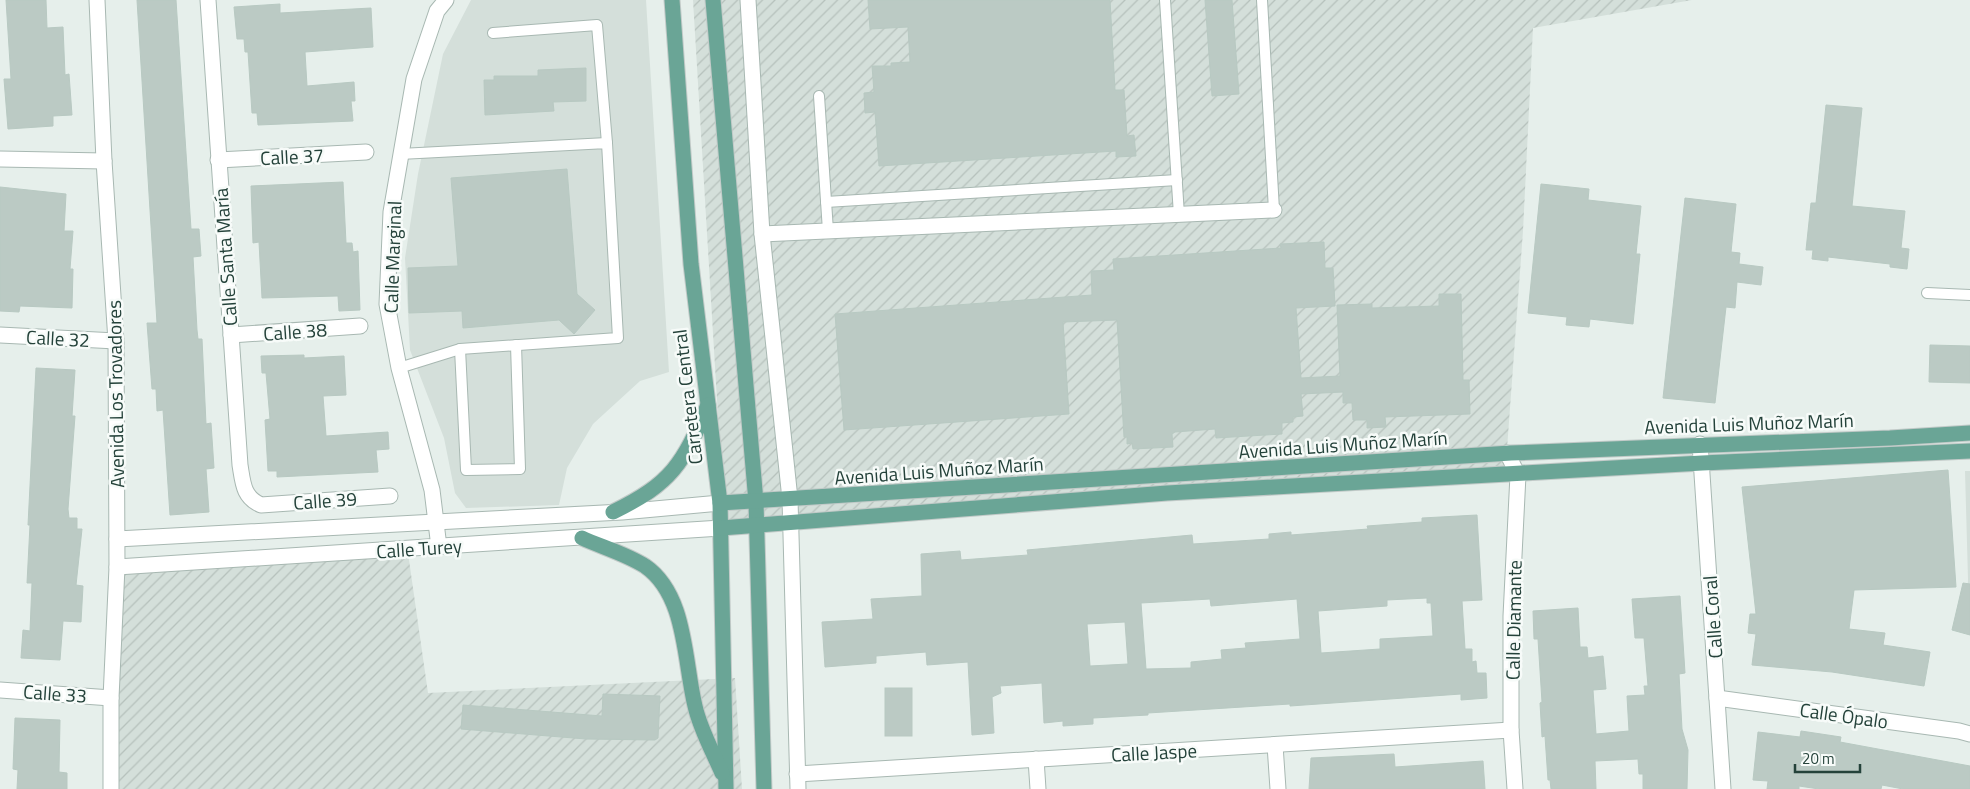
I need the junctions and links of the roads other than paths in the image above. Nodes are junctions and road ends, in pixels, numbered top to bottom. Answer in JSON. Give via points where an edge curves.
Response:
{"nodes":[{"id":1,"x":97,"y":0,"type":"edge"},
{"id":2,"x":208,"y":0,"type":"edge"},
{"id":3,"x":446,"y":0,"type":"edge"},
{"id":4,"x":672,"y":0,"type":"edge"},
{"id":5,"x":713,"y":0,"type":"edge"},
{"id":6,"x":748,"y":0,"type":"edge"},
{"id":7,"x":1165,"y":0,"type":"edge"},
{"id":8,"x":1262,"y":0,"type":"edge"},
{"id":9,"x":493,"y":33,"type":"dead end"},
{"id":10,"x":819,"y":96,"type":"dead end"},
{"id":11,"x":606,"y":143,"type":"junction"},
{"id":12,"x":366,"y":152,"type":"dead end"},
{"id":13,"x":400,"y":154,"type":"junction"},
{"id":14,"x":0,"y":159,"type":"edge"},
{"id":15,"x":218,"y":160,"type":"junction"},
{"id":16,"x":104,"y":162,"type":"junction"},
{"id":17,"x":1177,"y":180,"type":"junction"},
{"id":18,"x":826,"y":202,"type":"junction"},
{"id":19,"x":1274,"y":210,"type":"joint"},
{"id":20,"x":1179,"y":215,"type":"junction"},
{"id":21,"x":828,"y":232,"type":"junction"},
{"id":22,"x":762,"y":234,"type":"junction"},
{"id":23,"x":1927,"y":293,"type":"dead end"},
{"id":24,"x":1970,"y":295,"type":"edge"},
{"id":25,"x":360,"y":326,"type":"dead end"},
{"id":26,"x":0,"y":335,"type":"edge"},
{"id":27,"x":231,"y":335,"type":"junction"},
{"id":28,"x":116,"y":341,"type":"junction"},
{"id":29,"x":516,"y":345,"type":"junction"},
{"id":30,"x":460,"y":349,"type":"junction"},
{"id":31,"x":398,"y":368,"type":"junction"},
{"id":32,"x":709,"y":404,"type":"junction"},
{"id":33,"x":1970,"y":433,"type":"edge"},
{"id":34,"x":1700,"y":444,"type":"junction"},
{"id":35,"x":1970,"y":451,"type":"edge"},
{"id":36,"x":1507,"y":453,"type":"junction"},
{"id":37,"x":1702,"y":462,"type":"junction"},
{"id":38,"x":1518,"y":475,"type":"junction"},
{"id":39,"x":390,"y":496,"type":"dead end"},
{"id":40,"x":790,"y":499,"type":"junction"},
{"id":41,"x":756,"y":502,"type":"junction"},
{"id":42,"x":720,"y":503,"type":"junction"},
{"id":43,"x":261,"y":505,"type":"joint"},
{"id":44,"x":614,"y":512,"type":"junction"},
{"id":45,"x":436,"y":520,"type":"junction"},
{"id":46,"x":791,"y":522,"type":"junction"},
{"id":47,"x":757,"y":525,"type":"junction"},
{"id":48,"x":721,"y":528,"type":"junction"},
{"id":49,"x":582,"y":538,"type":"junction"},
{"id":50,"x":117,"y":539,"type":"junction"},
{"id":51,"x":439,"y":547,"type":"junction"},
{"id":52,"x":117,"y":567,"type":"junction"},
{"id":53,"x":0,"y":690,"type":"edge"},
{"id":54,"x":111,"y":698,"type":"junction"},
{"id":55,"x":1717,"y":698,"type":"junction"},
{"id":56,"x":1511,"y":730,"type":"junction"},
{"id":57,"x":1970,"y":734,"type":"edge"},
{"id":58,"x":1275,"y":745,"type":"junction"},
{"id":59,"x":1036,"y":759,"type":"junction"},
{"id":60,"x":797,"y":781,"type":"edge"},
{"id":61,"x":726,"y":786,"type":"edge"},
{"id":62,"x":111,"y":789,"type":"edge"},
{"id":63,"x":764,"y":789,"type":"edge"},
{"id":64,"x":1038,"y":789,"type":"edge"},
{"id":65,"x":1278,"y":789,"type":"edge"},
{"id":66,"x":1515,"y":789,"type":"edge"},
{"id":67,"x":1723,"y":789,"type":"edge"}],
"edges":[{"from":1,"to":16,"type":"street","name":"Avenida Los Trovadores"},
{"from":2,"to":15,"type":"street","name":"Calle Santa María"},
{"from":3,"to":13,"type":"street","name":"Calle Marginal","via":[[437,11],[414,79]]},
{"from":4,"to":32,"type":"main road","name":"Carretera Central","via":[[691,264]]},
{"from":5,"to":41,"type":"main road"},
{"from":6,"to":22,"type":"street"},
{"from":7,"to":17,"type":"lane"},
{"from":8,"to":19,"type":"lane"},
{"from":9,"to":11,"type":"lane","via":[[597,25]]},
{"from":10,"to":18,"type":"lane"},
{"from":11,"to":13,"type":"lane"},
{"from":11,"to":29,"type":"lane","via":[[618,338]]},
{"from":12,"to":15,"type":"street","name":"Calle 37"},
{"from":13,"to":31,"type":"street","name":"Calle Marginal","via":[[391,212],[387,304]]},
{"from":14,"to":16,"type":"street"},
{"from":15,"to":27,"type":"street","name":"Calle Santa María"},
{"from":16,"to":28,"type":"street","name":"Avenida Los Trovadores"},
{"from":17,"to":18,"type":"lane"},
{"from":17,"to":20,"type":"lane"},
{"from":18,"to":21,"type":"lane"},
{"from":19,"to":20,"type":"street"},
{"from":20,"to":21,"type":"street"},
{"from":21,"to":22,"type":"street"},
{"from":22,"to":40,"type":"street"},
{"from":23,"to":24,"type":"lane"},
{"from":25,"to":27,"type":"street","name":"Calle 38"},
{"from":26,"to":28,"type":"street","name":"Calle 32"},
{"from":27,"to":43,"type":"street","name":"Calle Santa María","via":[[244,492]]},
{"from":28,"to":50,"type":"street","name":"Avenida Los Trovadores"},
{"from":29,"to":30,"type":"lane"},
{"from":29,"to":30,"type":"lane","via":[[520,469],[466,470]]},
{"from":30,"to":31,"type":"lane"},
{"from":31,"to":45,"type":"street","name":"Calle Marginal","via":[[432,490]]},
{"from":32,"to":42,"type":"main road","name":"Carretera Central"},
{"from":32,"to":44,"type":"main road","via":[[689,451],[666,479],[644,497]]},
{"from":33,"to":34,"type":"main road","name":"Avenida Luis Muñoz Marín"},
{"from":34,"to":36,"type":"main road","name":"Avenida Luis Muñoz Marín"},
{"from":34,"to":37,"type":"street","name":"Calle Coral"},
{"from":35,"to":37,"type":"main road","name":"Avenida Luis Muñoz Marín"},
{"from":36,"to":38,"type":"street","name":"Calle Diamante"},
{"from":36,"to":40,"type":"main road","name":"Avenida Luis Muñoz Marín"},
{"from":37,"to":38,"type":"main road","name":"Avenida Luis Muñoz Marín"},
{"from":37,"to":55,"type":"street","name":"Calle Coral"},
{"from":38,"to":46,"type":"main road","name":"Avenida Luis Muñoz Marín","via":[[1167,493]]},
{"from":38,"to":56,"type":"street","name":"Calle Diamante","via":[[1511,616]]},
{"from":39,"to":43,"type":"street","name":"Calle 39"},
{"from":40,"to":41,"type":"main road","name":"Avenida Luis Muñoz Marín"},
{"from":40,"to":46,"type":"street"},
{"from":41,"to":42,"type":"main road","name":"Avenida Luis Muñoz Marín"},
{"from":41,"to":47,"type":"main road"},
{"from":42,"to":44,"type":"street","name":"Calle Turey"},
{"from":42,"to":48,"type":"main road","name":"Carretera Central"},
{"from":44,"to":45,"type":"street","name":"Calle Turey"},
{"from":45,"to":50,"type":"street","name":"Calle Turey"},
{"from":45,"to":51,"type":"street","name":"Calle Marginal"},
{"from":46,"to":47,"type":"main road","name":"Avenida Luis Muñoz Marín"},
{"from":46,"to":60,"type":"street"},
{"from":47,"to":48,"type":"main road","name":"Avenida Luis Muñoz Marín"},
{"from":47,"to":63,"type":"main road"},
{"from":48,"to":49,"type":"street","name":"Calle Turey"},
{"from":48,"to":61,"type":"main road","name":"Carretera Central"},
{"from":49,"to":51,"type":"street","name":"Calle Turey"},
{"from":49,"to":61,"type":"main road","via":[[644,566],[670,595],[686,644],[695,707]]},
{"from":50,"to":52,"type":"street","name":"Avenida Los Trovadores"},
{"from":51,"to":52,"type":"street","name":"Calle Turey"},
{"from":52,"to":54,"type":"street","name":"Avenida Los Trovadores"},
{"from":53,"to":54,"type":"street","name":"Calle 33"},
{"from":54,"to":62,"type":"street","name":"Avenida Los Trovadores"},
{"from":55,"to":57,"type":"street","name":"Calle Ópalo"},
{"from":55,"to":67,"type":"street","name":"Calle Coral"},
{"from":56,"to":58,"type":"street","name":"Calle Jaspe"},
{"from":56,"to":66,"type":"street","name":"Calle Diamante"},
{"from":58,"to":59,"type":"street","name":"Calle Jaspe"},
{"from":58,"to":65,"type":"street"},
{"from":59,"to":60,"type":"street","name":"Calle Jaspe"},
{"from":59,"to":64,"type":"street"}]}
